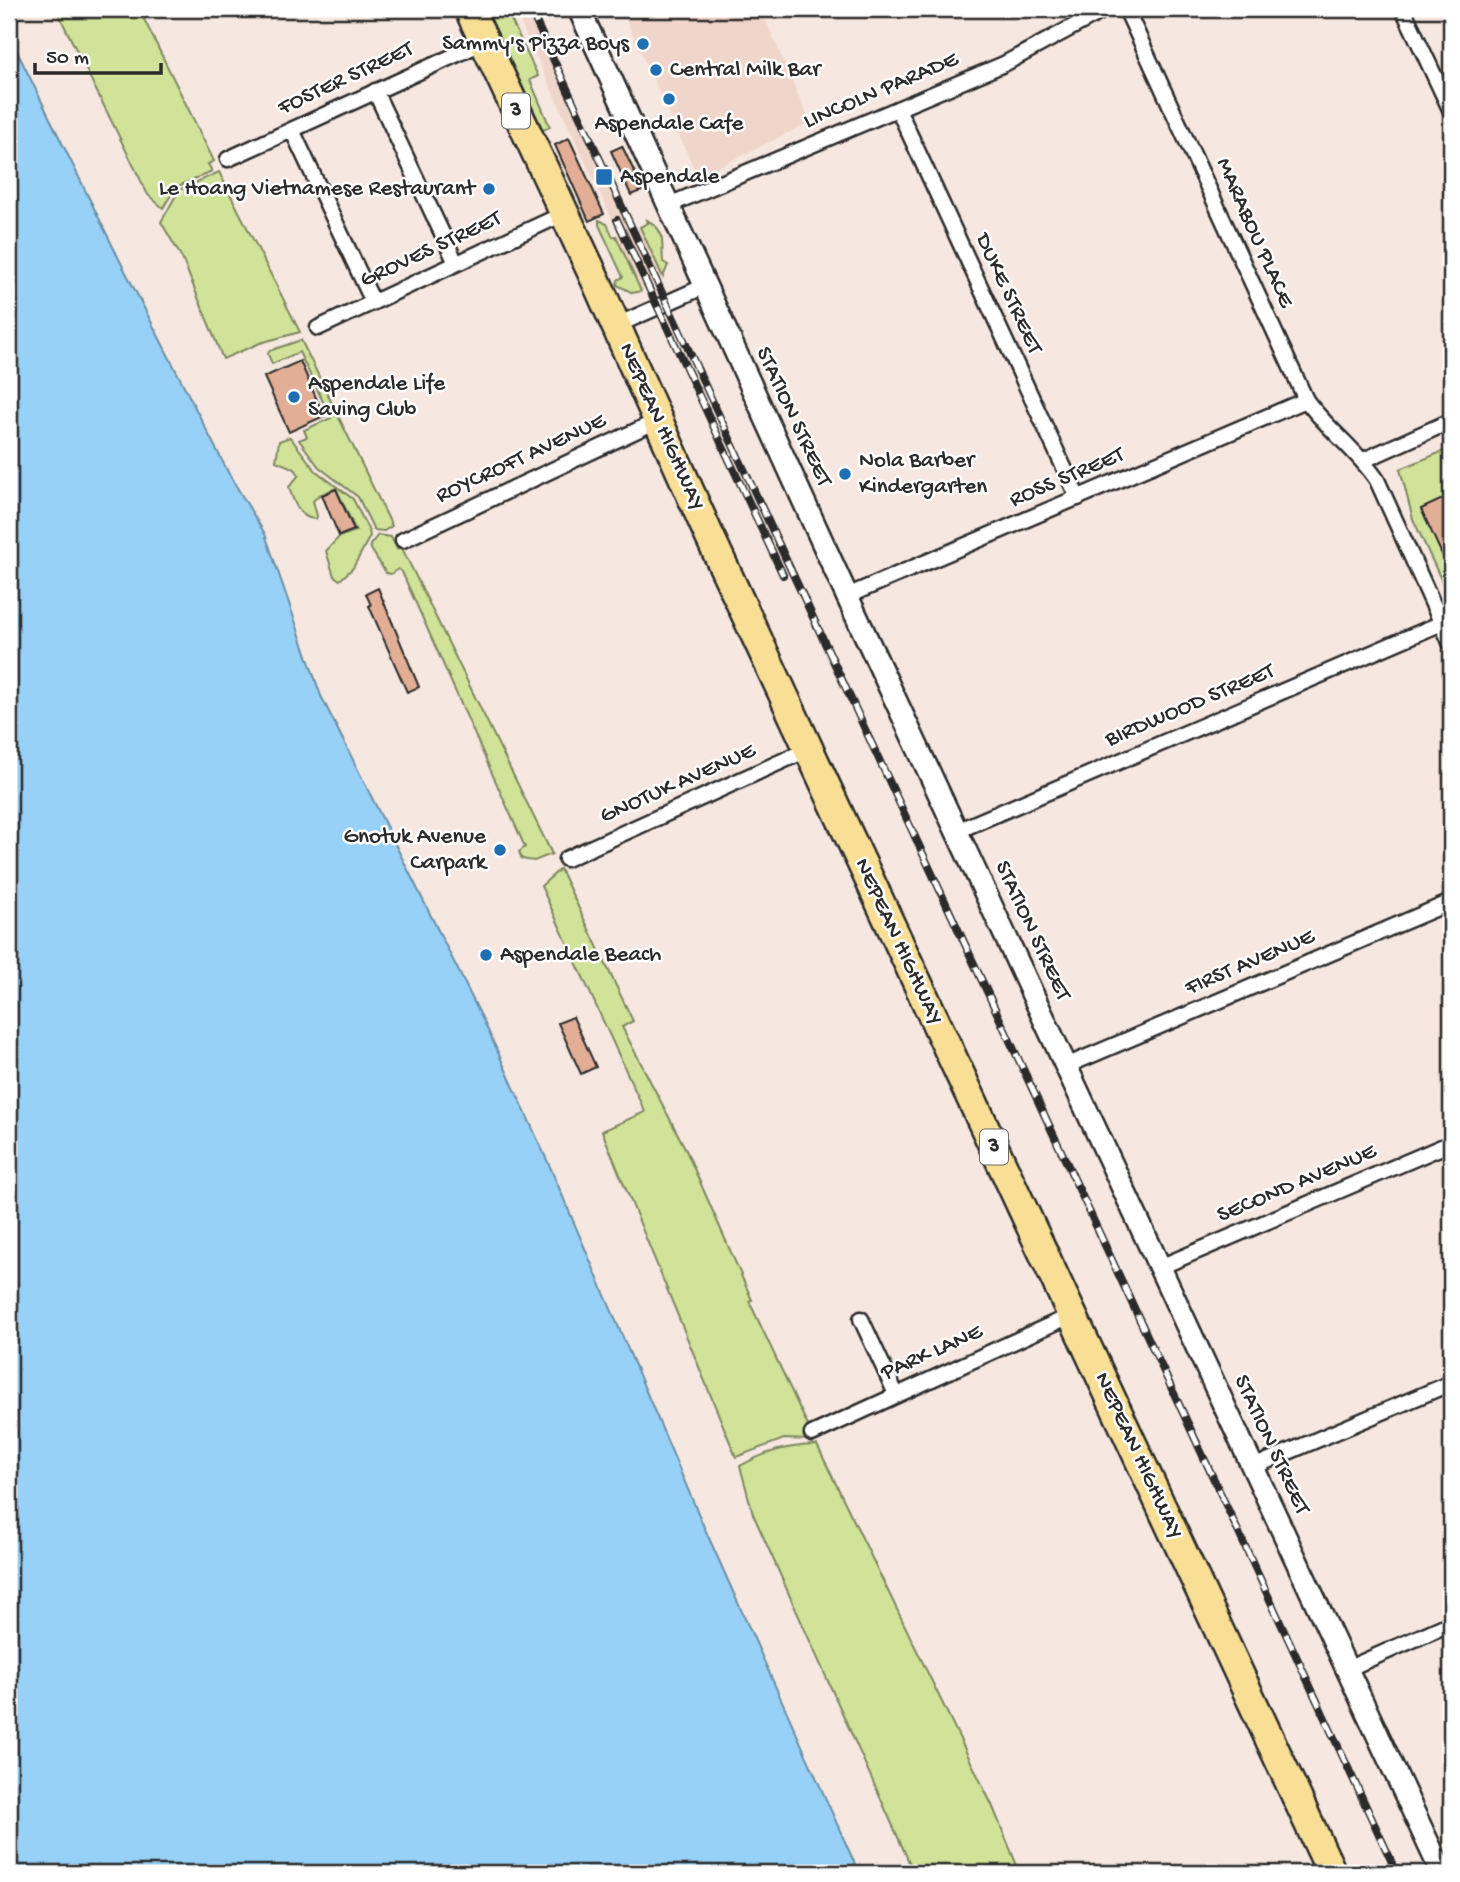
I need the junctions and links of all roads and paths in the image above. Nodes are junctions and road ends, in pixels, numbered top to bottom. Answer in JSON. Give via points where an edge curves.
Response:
{"nodes":[{"id":1,"x":469,"y":9,"type":"edge"},
{"id":2,"x":579,"y":9,"type":"edge"},
{"id":3,"x":1106,"y":9,"type":"edge"},
{"id":4,"x":1126,"y":9,"type":"edge"},
{"id":5,"x":1403,"y":9,"type":"edge"},
{"id":6,"x":484,"y":42,"type":"junction"},
{"id":7,"x":375,"y":91,"type":"junction"},
{"id":8,"x":898,"y":109,"type":"junction"},
{"id":9,"x":1451,"y":111,"type":"edge"},
{"id":10,"x":292,"y":130,"type":"junction"},
{"id":11,"x":228,"y":159,"type":"dead end"},
{"id":12,"x":669,"y":205,"type":"junction"},
{"id":13,"x":563,"y":214,"type":"junction"},
{"id":14,"x":456,"y":264,"type":"junction"},
{"id":15,"x":705,"y":286,"type":"junction"},
{"id":16,"x":373,"y":302,"type":"junction"},
{"id":17,"x":615,"y":326,"type":"junction"},
{"id":18,"x":318,"y":328,"type":"dead end"},
{"id":19,"x":1306,"y":400,"type":"junction"},
{"id":20,"x":659,"y":421,"type":"junction"},
{"id":21,"x":1451,"y":421,"type":"edge"},
{"id":22,"x":1364,"y":460,"type":"junction"},
{"id":23,"x":1078,"y":498,"type":"junction"},
{"id":24,"x":403,"y":540,"type":"dead end"},
{"id":25,"x":847,"y":596,"type":"junction"},
{"id":26,"x":1442,"y":623,"type":"junction"},
{"id":27,"x":1451,"y":644,"type":"edge"},
{"id":28,"x":809,"y":750,"type":"junction"},
{"id":29,"x":957,"y":831,"type":"junction"},
{"id":30,"x":566,"y":859,"type":"dead end"},
{"id":31,"x":1451,"y":902,"type":"edge"},
{"id":32,"x":1066,"y":1066,"type":"junction"},
{"id":33,"x":1451,"y":1143,"type":"edge"},
{"id":34,"x":1160,"y":1266,"type":"junction"},
{"id":35,"x":1072,"y":1315,"type":"junction"},
{"id":36,"x":861,"y":1319,"type":"dead end"},
{"id":37,"x":1451,"y":1383,"type":"edge"},
{"id":38,"x":896,"y":1394,"type":"junction"},
{"id":39,"x":812,"y":1434,"type":"dead end"},
{"id":40,"x":1253,"y":1467,"type":"junction"},
{"id":41,"x":1451,"y":1623,"type":"edge"},
{"id":42,"x":1347,"y":1669,"type":"junction"},
{"id":43,"x":1444,"y":1869,"type":"edge"},
{"id":44,"x":1332,"y":1873,"type":"edge"}],
"edges":[{"from":1,"to":6,"type":"highway","name":"NEPEAN HIGHWAY","number":"3"},
{"from":2,"to":12,"type":"street","name":"STATION STREET"},
{"from":3,"to":8,"type":"street","name":"LINCOLN PARADE","via":[[1004,64]]},
{"from":4,"to":19,"type":"street","name":"MARABOU PLACE"},
{"from":5,"to":9,"type":"street"},
{"from":6,"to":7,"type":"street","name":"FOSTER STREET"},
{"from":6,"to":13,"type":"highway","name":"NEPEAN HIGHWAY","number":"3"},
{"from":7,"to":10,"type":"street","name":"FOSTER STREET"},
{"from":7,"to":14,"type":"street"},
{"from":8,"to":12,"type":"street","name":"LINCOLN PARADE"},
{"from":8,"to":23,"type":"street","name":"DUKE STREET"},
{"from":10,"to":11,"type":"street","name":"FOSTER STREET"},
{"from":10,"to":16,"type":"street"},
{"from":12,"to":15,"type":"street","name":"STATION STREET"},
{"from":13,"to":14,"type":"street","name":"GROVES STREET"},
{"from":13,"to":17,"type":"highway","name":"NEPEAN HIGHWAY","number":"3"},
{"from":14,"to":16,"type":"street","name":"GROVES STREET"},
{"from":15,"to":17,"type":"street"},
{"from":15,"to":25,"type":"street","name":"STATION STREET"},
{"from":16,"to":18,"type":"street","name":"GROVES STREET"},
{"from":17,"to":20,"type":"highway","name":"NEPEAN HIGHWAY","number":"3"},
{"from":19,"to":22,"type":"street","name":"MARABOU PLACE"},
{"from":19,"to":23,"type":"street","name":"ROSS STREET"},
{"from":20,"to":24,"type":"street","name":"ROYCROFT AVENUE"},
{"from":20,"to":28,"type":"highway","name":"NEPEAN HIGHWAY","number":"3"},
{"from":21,"to":22,"type":"street"},
{"from":22,"to":26,"type":"street","name":"MARABOU PLACE"},
{"from":23,"to":25,"type":"street","name":"ROSS STREET"},
{"from":25,"to":29,"type":"street","name":"STATION STREET"},
{"from":26,"to":27,"type":"street","name":"MARABOU PLACE"},
{"from":26,"to":29,"type":"street","name":"BIRDWOOD STREET"},
{"from":28,"to":30,"type":"street","name":"GNOTUK AVENUE"},
{"from":28,"to":35,"type":"highway","name":"NEPEAN HIGHWAY","number":"3"},
{"from":29,"to":32,"type":"street","name":"STATION STREET"},
{"from":31,"to":32,"type":"street","name":"FIRST AVENUE"},
{"from":32,"to":34,"type":"street","name":"STATION STREET"},
{"from":33,"to":34,"type":"street","name":"SECOND AVENUE"},
{"from":34,"to":40,"type":"street","name":"STATION STREET"},
{"from":35,"to":38,"type":"street","name":"PARK LANE"},
{"from":35,"to":44,"type":"highway","name":"NEPEAN HIGHWAY","number":"3"},
{"from":36,"to":38,"type":"street"},
{"from":37,"to":40,"type":"street"},
{"from":38,"to":39,"type":"street","name":"PARK LANE"},
{"from":40,"to":42,"type":"street","name":"STATION STREET"},
{"from":41,"to":42,"type":"street"},
{"from":42,"to":43,"type":"street","name":"STATION STREET"}]}
